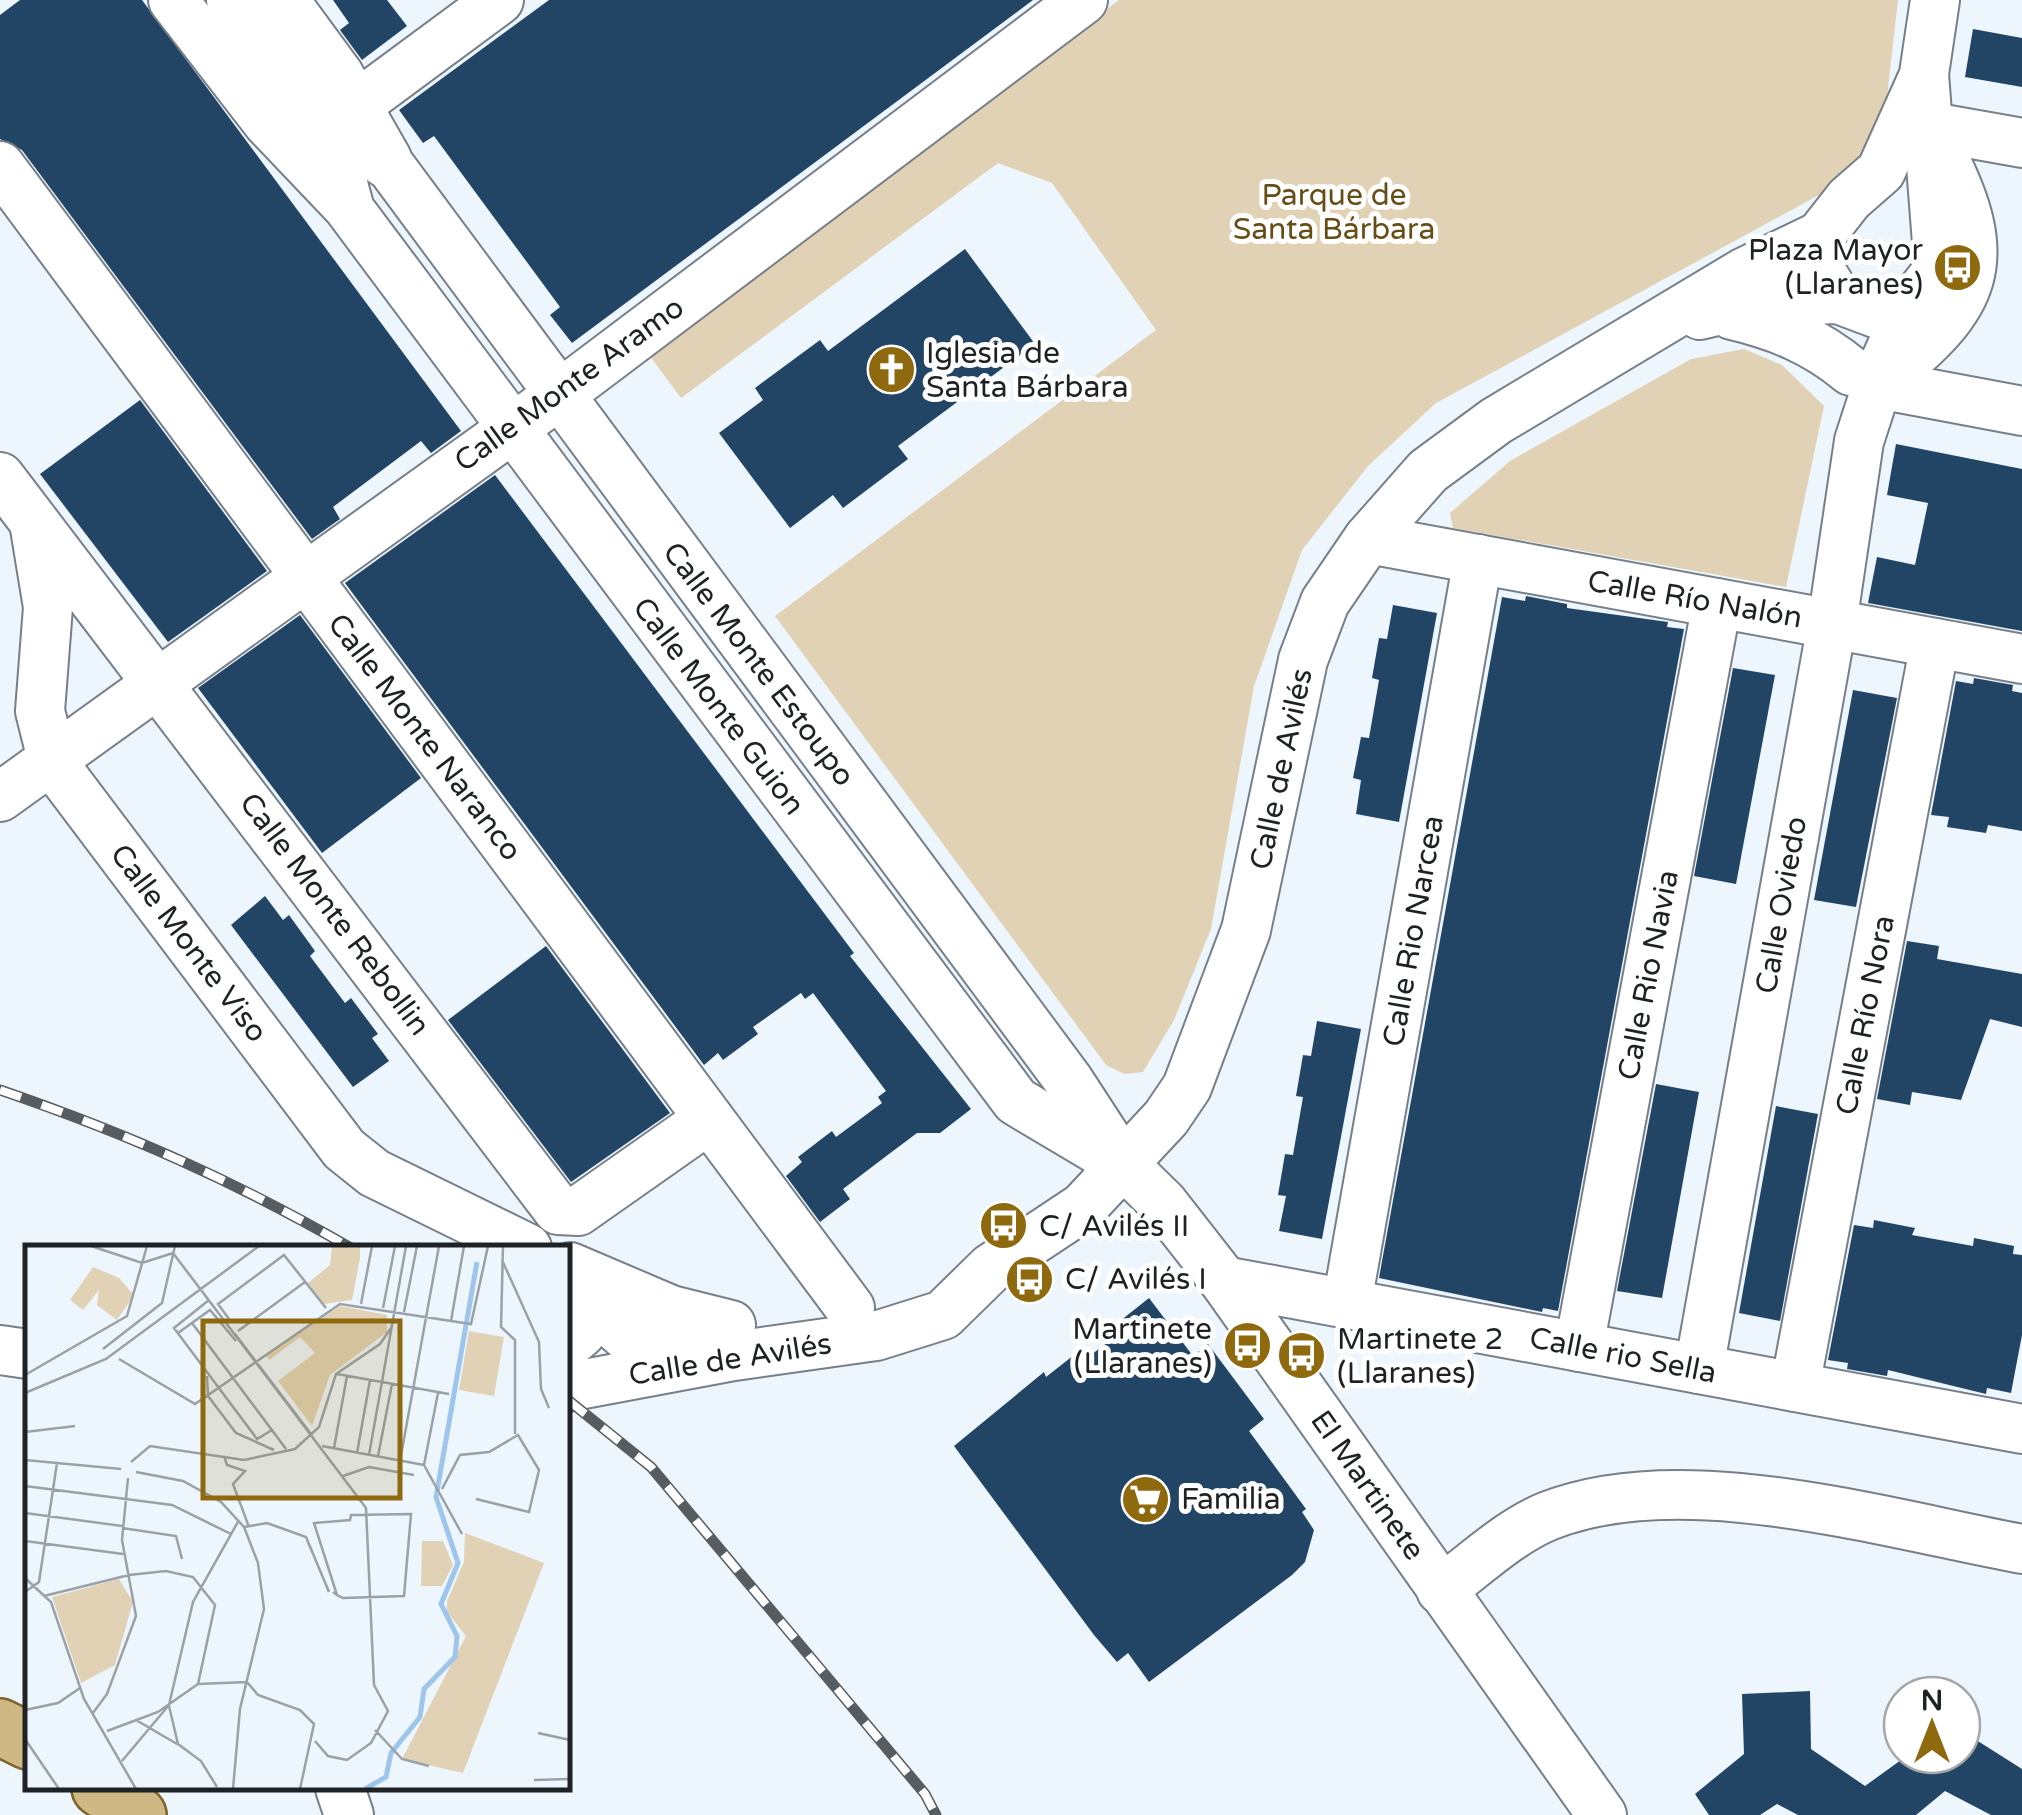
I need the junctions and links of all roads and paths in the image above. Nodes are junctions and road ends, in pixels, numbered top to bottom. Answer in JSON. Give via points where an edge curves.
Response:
{"nodes":[{"id":1,"x":173,"y":0,"type":"edge"},
{"id":2,"x":231,"y":0,"type":"edge"},
{"id":3,"x":284,"y":0,"type":"edge"},
{"id":4,"x":499,"y":0,"type":"edge"},
{"id":5,"x":1083,"y":0,"type":"edge"},
{"id":6,"x":1935,"y":0,"type":"edge"},
{"id":7,"x":1924,"y":74,"type":"junction"},
{"id":8,"x":342,"y":114,"type":"junction"},
{"id":9,"x":1927,"y":126,"type":"junction"},
{"id":10,"x":2022,"y":144,"type":"edge"},
{"id":11,"x":0,"y":166,"type":"edge"},
{"id":12,"x":1849,"y":198,"type":"junction"},
{"id":13,"x":350,"y":210,"type":"junction"},
{"id":14,"x":1934,"y":222,"type":"junction"},
{"id":15,"x":1820,"y":236,"type":"junction"},
{"id":16,"x":1843,"y":302,"type":"junction"},
{"id":17,"x":1910,"y":306,"type":"junction"},
{"id":18,"x":1714,"y":311,"type":"junction"},
{"id":19,"x":1649,"y":332,"type":"junction"},
{"id":20,"x":1864,"y":377,"type":"junction"},
{"id":21,"x":559,"y":395,"type":"junction"},
{"id":22,"x":2022,"y":411,"type":"edge"},
{"id":23,"x":510,"y":429,"type":"junction"},
{"id":24,"x":0,"y":477,"type":"edge"},
{"id":25,"x":34,"y":525,"type":"junction"},
{"id":26,"x":1368,"y":539,"type":"junction"},
{"id":27,"x":1478,"y":559,"type":"junction"},
{"id":28,"x":305,"y":576,"type":"junction"},
{"id":29,"x":1717,"y":603,"type":"junction"},
{"id":30,"x":1832,"y":624,"type":"junction"},
{"id":31,"x":1935,"y":643,"type":"junction"},
{"id":32,"x":2022,"y":659,"type":"edge"},
{"id":33,"x":160,"y":682,"type":"junction"},
{"id":34,"x":53,"y":764,"type":"junction"},
{"id":35,"x":0,"y":798,"type":"edge"},
{"id":36,"x":709,"y":1119,"type":"junction"},
{"id":37,"x":1123,"y":1164,"type":"junction"},
{"id":38,"x":522,"y":1245,"type":"edge"},
{"id":39,"x":991,"y":1268,"type":"junction"},
{"id":40,"x":588,"y":1278,"type":"edge"},
{"id":41,"x":1224,"y":1281,"type":"junction"},
{"id":42,"x":1347,"y":1304,"type":"junction"},
{"id":43,"x":850,"y":1308,"type":"junction"},
{"id":44,"x":732,"y":1340,"type":"junction"},
{"id":45,"x":570,"y":1342,"type":"edge"},
{"id":46,"x":633,"y":1342,"type":"junction"},
{"id":47,"x":1579,"y":1347,"type":"junction"},
{"id":48,"x":0,"y":1350,"type":"edge"},
{"id":49,"x":25,"y":1354,"type":"edge"},
{"id":50,"x":570,"y":1356,"type":"edge"},
{"id":51,"x":1699,"y":1369,"type":"junction"},
{"id":52,"x":570,"y":1386,"type":"edge"},
{"id":53,"x":570,"y":1386,"type":"edge"},
{"id":54,"x":1794,"y":1386,"type":"junction"},
{"id":55,"x":2022,"y":1429,"type":"edge"},
{"id":56,"x":2022,"y":1549,"type":"edge"},
{"id":57,"x":1442,"y":1590,"type":"junction"},
{"id":58,"x":0,"y":1727,"type":"edge"},
{"id":59,"x":25,"y":1740,"type":"edge"},
{"id":60,"x":103,"y":1790,"type":"edge"},
{"id":61,"x":341,"y":1790,"type":"edge"},
{"id":62,"x":138,"y":1815,"type":"edge"},
{"id":63,"x":349,"y":1815,"type":"edge"},
{"id":64,"x":1602,"y":1815,"type":"edge"}],
"edges":[{"from":1,"to":13,"type":"street","name":"Calle Monte Guion","via":[[268,124]]},
{"from":2,"to":8,"type":"street"},
{"from":3,"to":8,"type":"street","name":"Calle Monte Estoupo"},
{"from":4,"to":8,"type":"street"},
{"from":5,"to":21,"type":"street","name":"Calle Monte Aramo"},
{"from":6,"to":7,"type":"street"},
{"from":7,"to":9,"type":"street"},
{"from":7,"to":12,"type":"street","via":[[1881,171]]},
{"from":8,"to":13,"type":"street","name":"Calle Monte Guion"},
{"from":8,"to":21,"type":"street","name":"Calle Monte Estoupo","via":[[391,167]]},
{"from":9,"to":10,"type":"street"},
{"from":9,"to":14,"type":"street"},
{"from":9,"to":20,"type":"street","via":[[1972,226],[1973,267],[1960,307],[1925,347]]},
{"from":11,"to":28,"type":"street","name":"Calle Monte Naranco"},
{"from":12,"to":14,"type":"street","via":[[1896,192]]},
{"from":12,"to":15,"type":"street"},
{"from":13,"to":23,"type":"street","name":"Calle Monte Guion"},
{"from":14,"to":17,"type":"street","via":[[1940,269]]},
{"from":15,"to":16,"type":"street","via":[[1820,270]]},
{"from":15,"to":19,"type":"street","name":"Calle de Avilés","via":[[1742,273]]},
{"from":16,"to":17,"type":"street","via":[[1878,314]]},
{"from":16,"to":18,"type":"street","name":"Calle de Avilés","via":[[1755,302]]},
{"from":16,"to":20,"type":"street","name":"Calle Oviedo"},
{"from":17,"to":20,"type":"street","name":"Calle Oviedo"},
{"from":18,"to":19,"type":"street","name":"Calle de Avilés"},
{"from":18,"to":20,"type":"street","via":[[1778,326]]},
{"from":19,"to":26,"type":"street","name":"Calle de Avilés","via":[[1482,431],[1428,471]]},
{"from":20,"to":22,"type":"street"},
{"from":20,"to":30,"type":"street","name":"Calle Oviedo"},
{"from":21,"to":23,"type":"street","name":"Calle Monte Aramo"},
{"from":21,"to":37,"type":"street","name":"Calle Monte Estoupo","via":[[1069,1080]]},
{"from":23,"to":28,"type":"street","name":"Calle Monte Aramo"},
{"from":23,"to":37,"type":"street","name":"Calle Monte Guion","via":[[1016,1101]]},
{"from":24,"to":25,"type":"street","name":"Calle Monte Rebollin"},
{"from":25,"to":33,"type":"street","name":"Calle Monte Rebollin"},
{"from":25,"to":34,"type":"street","name":"Calle Monte Viso","via":[[48,607],[40,711]]},
{"from":26,"to":27,"type":"street","name":"Calle Río Nalón"},
{"from":26,"to":37,"type":"street","name":"Calle de Avilés","via":[[1324,602],[1303,660],[1246,930],[1187,1088]]},
{"from":27,"to":29,"type":"street","name":"Calle Río Nalón"},
{"from":27,"to":42,"type":"street","name":"Calle Rio Narcea"},
{"from":28,"to":33,"type":"street","name":"Calle Monte Aramo"},
{"from":28,"to":36,"type":"street","name":"Calle Monte Naranco"},
{"from":29,"to":30,"type":"street","name":"Calle Río Nalón"},
{"from":29,"to":47,"type":"street","name":"Calle Rio Navia"},
{"from":30,"to":31,"type":"street","name":"Calle Río Nalón"},
{"from":30,"to":51,"type":"street","name":"Calle Oviedo"},
{"from":31,"to":32,"type":"street","name":"Calle Río Nalón"},
{"from":31,"to":54,"type":"street","name":"Calle Río Nora"},
{"from":33,"to":34,"type":"street","name":"Calle Monte Aramo"},
{"from":33,"to":36,"type":"street","name":"Calle Monte Rebollin","via":[[558,1210],[578,1211]]},
{"from":34,"to":35,"type":"street","name":"Calle Monte Aramo"},
{"from":34,"to":38,"type":"street","name":"Calle Monte Viso","via":[[344,1150],[374,1173]]},
{"from":36,"to":43,"type":"street","name":"Calle Monte Naranco"},
{"from":37,"to":39,"type":"street","name":"Calle de Avilés","via":[[1084,1206]]},
{"from":37,"to":41,"type":"street","name":"El Martinete"},
{"from":39,"to":43,"type":"street","name":"Calle de Avilés"},
{"from":39,"to":44,"type":"street","name":"Calle de Avilés","via":[[944,1314],[876,1336]]},
{"from":40,"to":44,"type":"street"},
{"from":40,"to":45,"type":"street","via":[[582,1333]]},
{"from":40,"to":46,"type":"street"},
{"from":41,"to":42,"type":"street","name":"Calle rio Sella"},
{"from":41,"to":57,"type":"street","name":"El Martinete"},
{"from":42,"to":47,"type":"street","name":"Calle rio Sella"},
{"from":43,"to":44,"type":"street","name":"Calle de Avilés"},
{"from":44,"to":46,"type":"street"},
{"from":44,"to":52,"type":"street","name":"Calle de Avilés"},
{"from":46,"to":50,"type":"street","name":"Calle de Avilés"},
{"from":46,"to":53,"type":"street"},
{"from":47,"to":51,"type":"street","name":"Calle rio Sella"},
{"from":48,"to":49,"type":"street"},
{"from":51,"to":54,"type":"street","name":"Calle rio Sella"},
{"from":54,"to":55,"type":"street","name":"Calle rio Sella"},
{"from":56,"to":57,"type":"street","via":[[1702,1493],[1623,1497],[1548,1516]]},
{"from":57,"to":64,"type":"street","name":"El Martinete"},
{"from":58,"to":59,"type":"main road"},
{"from":60,"to":62,"type":"main road"},
{"from":61,"to":63,"type":"street"}]}
